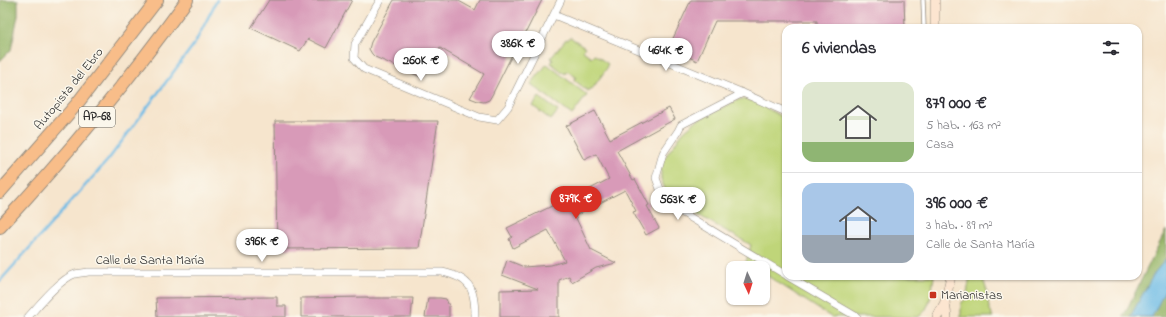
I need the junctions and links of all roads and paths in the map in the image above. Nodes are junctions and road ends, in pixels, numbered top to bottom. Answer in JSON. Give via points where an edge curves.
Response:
{"nodes":[{"id":1,"x":157,"y":0,"type":"edge"},
{"id":2,"x":186,"y":0,"type":"edge"},
{"id":3,"x":380,"y":0,"type":"edge"},
{"id":4,"x":561,"y":0,"type":"edge"},
{"id":5,"x":923,"y":0,"type":"edge"},
{"id":6,"x":935,"y":0,"type":"edge"},
{"id":7,"x":554,"y":15,"type":"junction"},
{"id":8,"x":924,"y":24,"type":"edge"},
{"id":9,"x":936,"y":24,"type":"edge"},
{"id":10,"x":743,"y":93,"type":"junction"},
{"id":11,"x":782,"y":110,"type":"edge"},
{"id":12,"x":0,"y":192,"type":"edge"},
{"id":13,"x":0,"y":227,"type":"edge"},
{"id":14,"x":782,"y":273,"type":"edge"},
{"id":15,"x":794,"y":280,"type":"edge"},
{"id":16,"x":950,"y":280,"type":"edge"},
{"id":17,"x":945,"y":302,"type":"junction"},
{"id":18,"x":28,"y":317,"type":"edge"},
{"id":19,"x":475,"y":317,"type":"edge"},
{"id":20,"x":857,"y":317,"type":"edge"},
{"id":21,"x":937,"y":317,"type":"edge"},
{"id":22,"x":947,"y":317,"type":"edge"}],
"edges":[{"from":1,"to":12,"type":"highway","name":"Autopista del Ebro","number":"AP-68","via":[[80,99]]},
{"from":2,"to":13,"type":"highway","number":"AP-68","via":[[98,115]]},
{"from":3,"to":7,"type":"street","via":[[355,44],[354,58],[364,69],[479,117],[497,120],[508,108]]},
{"from":4,"to":7,"type":"street"},
{"from":5,"to":8,"type":"lane"},
{"from":6,"to":9,"type":"main road"},
{"from":7,"to":10,"type":"street"},
{"from":10,"to":11,"type":"street"},
{"from":10,"to":14,"type":"street","via":[[681,126],[663,153],[656,178],[668,204]]},
{"from":15,"to":20,"type":"street"},
{"from":16,"to":17,"type":"main road"},
{"from":17,"to":21,"type":"main road"},
{"from":17,"to":22,"type":"main road"},
{"from":18,"to":19,"type":"street","name":"Calle de Santa María","via":[[66,279],[75,274],[88,272],[442,272],[464,279],[470,287],[474,296]]}]}
